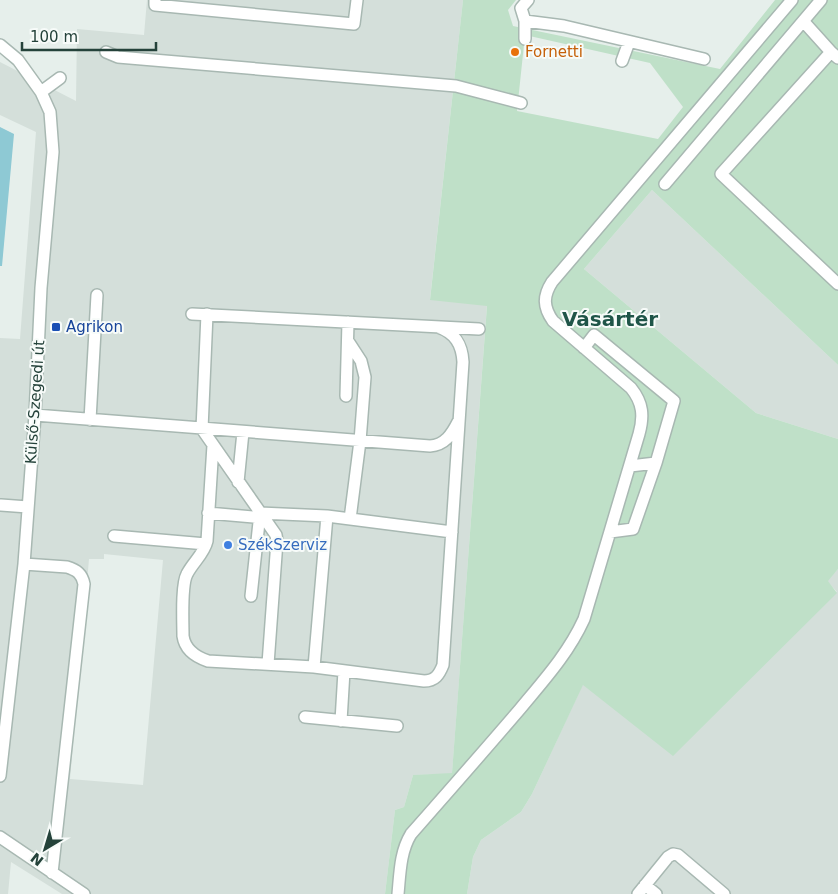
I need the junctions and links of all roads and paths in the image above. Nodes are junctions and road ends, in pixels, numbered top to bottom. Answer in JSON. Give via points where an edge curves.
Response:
{"nodes":[{"id":1,"x":155,"y":0,"type":"edge"},
{"id":2,"x":357,"y":0,"type":"edge"},
{"id":3,"x":528,"y":0,"type":"edge"},
{"id":4,"x":792,"y":0,"type":"edge"},
{"id":5,"x":821,"y":0,"type":"edge"},
{"id":6,"x":525,"y":21,"type":"junction"},
{"id":7,"x":804,"y":22,"type":"junction"},
{"id":8,"x":525,"y":39,"type":"dead end"},
{"id":9,"x":629,"y":42,"type":"junction"},
{"id":10,"x":0,"y":45,"type":"edge"},
{"id":11,"x":106,"y":52,"type":"dead end"},
{"id":12,"x":835,"y":55,"type":"edge"},
{"id":13,"x":704,"y":60,"type":"dead end"},
{"id":14,"x":622,"y":61,"type":"dead end"},
{"id":15,"x":60,"y":78,"type":"dead end"},
{"id":16,"x":41,"y":92,"type":"junction"},
{"id":17,"x":521,"y":103,"type":"dead end"},
{"id":18,"x":665,"y":184,"type":"dead end"},
{"id":19,"x":838,"y":284,"type":"edge"},
{"id":20,"x":97,"y":295,"type":"dead end"},
{"id":21,"x":192,"y":314,"type":"dead end"},
{"id":22,"x":207,"y":314,"type":"junction"},
{"id":23,"x":348,"y":322,"type":"junction"},
{"id":24,"x":438,"y":327,"type":"junction"},
{"id":25,"x":479,"y":330,"type":"dead end"},
{"id":26,"x":348,"y":341,"type":"junction"},
{"id":27,"x":584,"y":348,"type":"junction"},
{"id":28,"x":638,"y":372,"type":"junction"},
{"id":29,"x":627,"y":386,"type":"junction"},
{"id":30,"x":346,"y":396,"type":"dead end"},
{"id":31,"x":35,"y":415,"type":"junction"},
{"id":32,"x":459,"y":419,"type":"junction"},
{"id":33,"x":90,"y":420,"type":"junction"},
{"id":34,"x":202,"y":429,"type":"junction"},
{"id":35,"x":244,"y":432,"type":"junction"},
{"id":36,"x":360,"y":441,"type":"junction"},
{"id":37,"x":213,"y":445,"type":"junction"},
{"id":38,"x":656,"y":463,"type":"junction"},
{"id":39,"x":630,"y":466,"type":"junction"},
{"id":40,"x":238,"y":482,"type":"junction"},
{"id":41,"x":1,"y":504,"type":"dead end"},
{"id":42,"x":28,"y":508,"type":"junction"},
{"id":43,"x":208,"y":513,"type":"junction"},
{"id":44,"x":261,"y":516,"type":"junction"},
{"id":45,"x":327,"y":516,"type":"junction"},
{"id":46,"x":350,"y":519,"type":"junction"},
{"id":47,"x":452,"y":532,"type":"junction"},
{"id":48,"x":610,"y":532,"type":"junction"},
{"id":49,"x":114,"y":536,"type":"dead end"},
{"id":50,"x":206,"y":544,"type":"junction"},
{"id":51,"x":24,"y":564,"type":"junction"},
{"id":52,"x":252,"y":596,"type":"dead end"},
{"id":53,"x":268,"y":664,"type":"junction"},
{"id":54,"x":314,"y":667,"type":"junction"},
{"id":55,"x":344,"y":671,"type":"junction"},
{"id":56,"x":305,"y":717,"type":"dead end"},
{"id":57,"x":341,"y":720,"type":"junction"},
{"id":58,"x":397,"y":726,"type":"dead end"},
{"id":59,"x":0,"y":776,"type":"edge"},
{"id":60,"x":0,"y":837,"type":"edge"},
{"id":61,"x":52,"y":873,"type":"junction"},
{"id":62,"x":642,"y":890,"type":"edge"},
{"id":63,"x":84,"y":894,"type":"edge"},
{"id":64,"x":398,"y":894,"type":"edge"},
{"id":65,"x":656,"y":894,"type":"edge"},
{"id":66,"x":724,"y":894,"type":"edge"}],
"edges":[{"from":1,"to":2,"type":"street","via":[[155,5],[354,24]]},
{"from":3,"to":6,"type":"street","via":[[521,8]]},
{"from":4,"to":27,"type":"street","via":[[546,291],[547,313]]},
{"from":5,"to":7,"type":"street"},
{"from":6,"to":8,"type":"street"},
{"from":6,"to":9,"type":"street","via":[[564,26]]},
{"from":7,"to":12,"type":"street"},
{"from":7,"to":18,"type":"street"},
{"from":9,"to":13,"type":"street"},
{"from":9,"to":14,"type":"street"},
{"from":10,"to":16,"type":"street","name":"Külső-Szegedi út","via":[[18,60]]},
{"from":11,"to":17,"type":"street","via":[[118,57],[456,86]]},
{"from":12,"to":19,"type":"street","via":[[721,174]]},
{"from":15,"to":16,"type":"street"},
{"from":16,"to":31,"type":"street","name":"Külső-Szegedi út","via":[[50,112],[53,152]]},
{"from":20,"to":33,"type":"street"},
{"from":21,"to":22,"type":"street"},
{"from":22,"to":23,"type":"street"},
{"from":22,"to":34,"type":"street"},
{"from":23,"to":24,"type":"street"},
{"from":23,"to":26,"type":"street"},
{"from":24,"to":25,"type":"street"},
{"from":24,"to":32,"type":"street","via":[[450,333],[461,348]]},
{"from":26,"to":30,"type":"street"},
{"from":26,"to":36,"type":"street","via":[[360,360],[365,378]]},
{"from":27,"to":28,"type":"street","via":[[594,335]]},
{"from":27,"to":29,"type":"street"},
{"from":28,"to":29,"type":"street"},
{"from":28,"to":38,"type":"street","via":[[674,401]]},
{"from":29,"to":39,"type":"street","via":[[637,396],[643,413]]},
{"from":31,"to":33,"type":"street"},
{"from":31,"to":42,"type":"street","name":"Külső-Szegedi út"},
{"from":32,"to":36,"type":"street","via":[[449,437],[436,446]]},
{"from":32,"to":47,"type":"street"},
{"from":33,"to":34,"type":"street"},
{"from":34,"to":35,"type":"street"},
{"from":34,"to":37,"type":"street"},
{"from":35,"to":36,"type":"street"},
{"from":35,"to":40,"type":"street"},
{"from":36,"to":46,"type":"street"},
{"from":37,"to":40,"type":"street"},
{"from":37,"to":43,"type":"street"},
{"from":38,"to":39,"type":"street"},
{"from":38,"to":48,"type":"street","via":[[632,529]]},
{"from":39,"to":48,"type":"street"},
{"from":40,"to":44,"type":"street"},
{"from":41,"to":42,"type":"street"},
{"from":42,"to":51,"type":"street","name":"Külső-Szegedi út"},
{"from":43,"to":44,"type":"street"},
{"from":43,"to":50,"type":"street"},
{"from":44,"to":45,"type":"street"},
{"from":44,"to":52,"type":"street"},
{"from":44,"to":53,"type":"street","via":[[278,541]]},
{"from":45,"to":46,"type":"street"},
{"from":45,"to":54,"type":"street"},
{"from":46,"to":47,"type":"street"},
{"from":47,"to":55,"type":"street","via":[[443,665],[438,675],[424,681]]},
{"from":48,"to":64,"type":"street","via":[[576,636],[562,658],[405,843]]},
{"from":49,"to":50,"type":"street"},
{"from":50,"to":53,"type":"street","via":[[184,583],[185,644],[196,656],[208,661]]},
{"from":51,"to":59,"type":"street","name":"Külső-Szegedi út"},
{"from":51,"to":61,"type":"street","via":[[74,569],[84,584]]},
{"from":53,"to":54,"type":"street"},
{"from":54,"to":55,"type":"street"},
{"from":55,"to":57,"type":"street"},
{"from":56,"to":57,"type":"street"},
{"from":57,"to":58,"type":"street"},
{"from":60,"to":61,"type":"street"},
{"from":61,"to":63,"type":"street"},
{"from":62,"to":65,"type":"street"},
{"from":62,"to":66,"type":"street","via":[[673,854]]}]}
